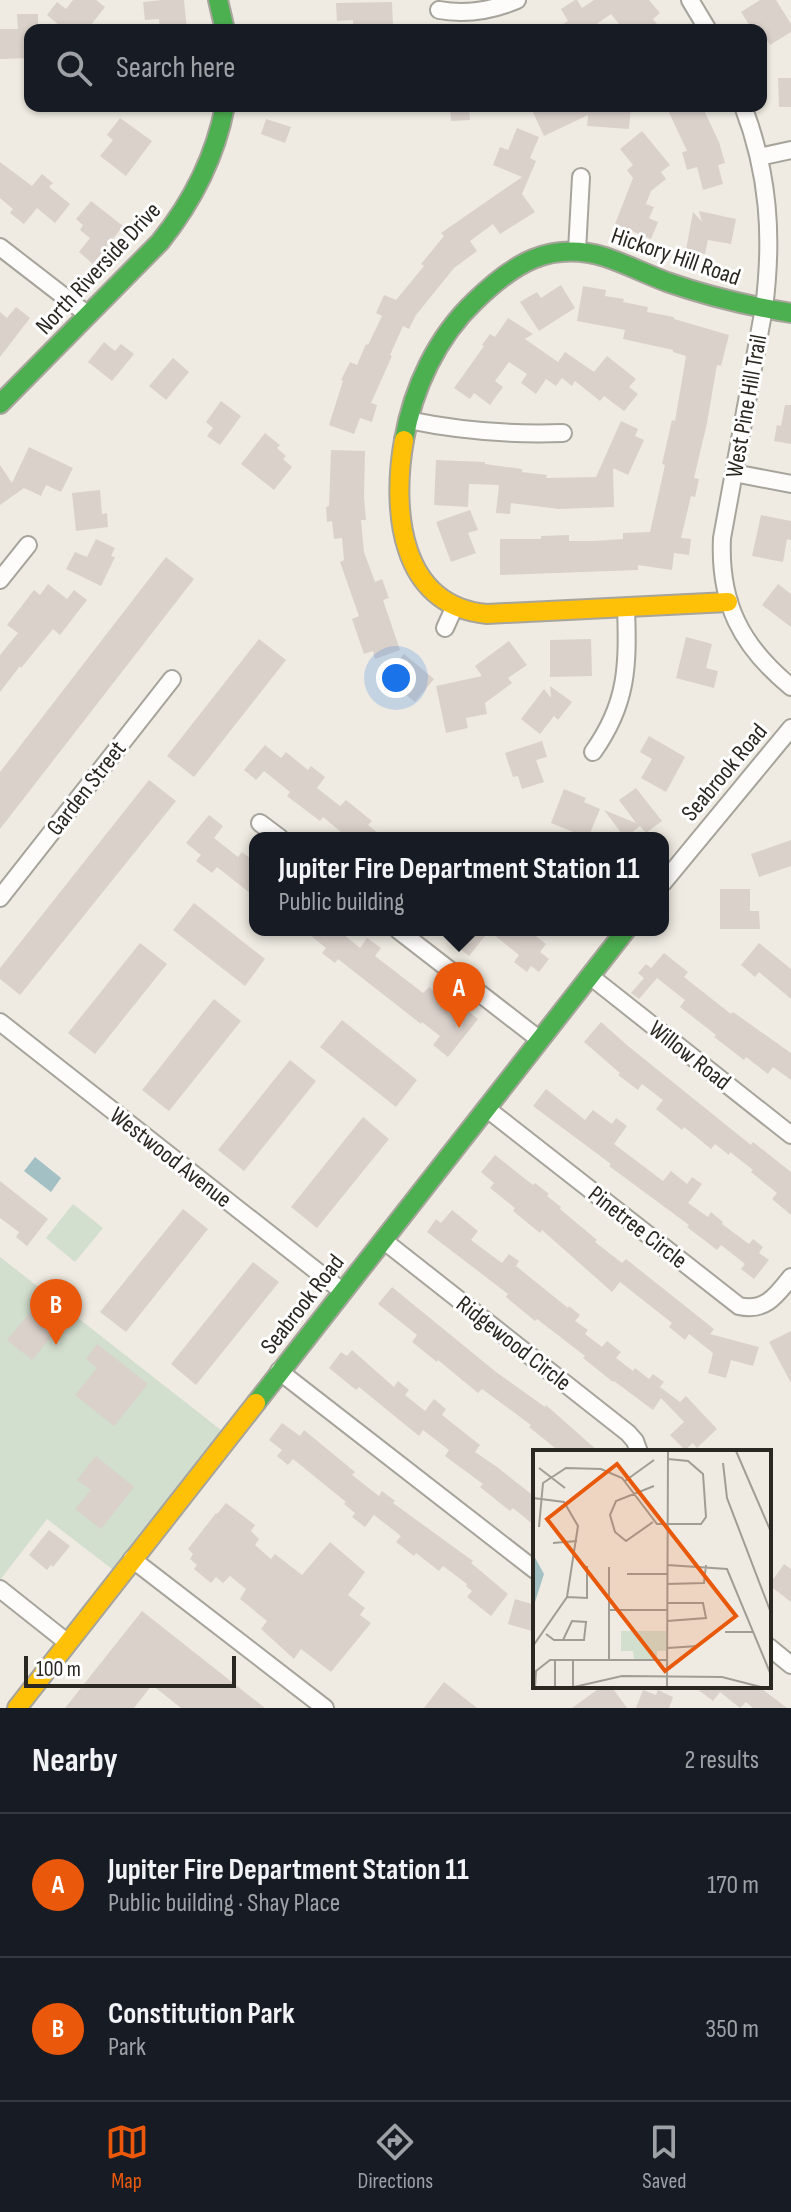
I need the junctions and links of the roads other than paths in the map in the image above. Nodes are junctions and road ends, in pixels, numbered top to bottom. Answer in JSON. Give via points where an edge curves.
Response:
{"nodes":[{"id":1,"x":218,"y":0,"type":"edge"},
{"id":2,"x":517,"y":0,"type":"edge"},
{"id":3,"x":690,"y":0,"type":"edge"},
{"id":4,"x":439,"y":10,"type":"dead end"},
{"id":5,"x":224,"y":24,"type":"edge"},
{"id":6,"x":704,"y":24,"type":"edge"},
{"id":7,"x":224,"y":112,"type":"edge"},
{"id":8,"x":745,"y":112,"type":"edge"},
{"id":9,"x":791,"y":150,"type":"edge"},
{"id":10,"x":759,"y":157,"type":"junction"},
{"id":11,"x":581,"y":177,"type":"dead end"},
{"id":12,"x":0,"y":247,"type":"edge"},
{"id":13,"x":577,"y":251,"type":"junction"},
{"id":14,"x":764,"y":308,"type":"junction"},
{"id":15,"x":791,"y":313,"type":"edge"},
{"id":16,"x":88,"y":315,"type":"junction"},
{"id":17,"x":0,"y":404,"type":"edge"},
{"id":18,"x":408,"y":420,"type":"junction"},
{"id":19,"x":563,"y":433,"type":"dead end"},
{"id":20,"x":734,"y":473,"type":"junction"},
{"id":21,"x":791,"y":484,"type":"edge"},
{"id":22,"x":28,"y":545,"type":"dead end"},
{"id":23,"x":0,"y":580,"type":"edge"},
{"id":24,"x":728,"y":602,"type":"junction"},
{"id":25,"x":455,"y":606,"type":"junction"},
{"id":26,"x":626,"y":607,"type":"junction"},
{"id":27,"x":445,"y":628,"type":"dead end"},
{"id":28,"x":172,"y":679,"type":"dead end"},
{"id":29,"x":791,"y":687,"type":"edge"},
{"id":30,"x":791,"y":728,"type":"edge"},
{"id":31,"x":593,"y":752,"type":"dead end"},
{"id":32,"x":260,"y":823,"type":"dead end"},
{"id":33,"x":272,"y":832,"type":"edge"},
{"id":34,"x":669,"y":876,"type":"edge"},
{"id":35,"x":0,"y":898,"type":"edge"},
{"id":36,"x":406,"y":936,"type":"edge"},
{"id":37,"x":621,"y":936,"type":"edge"},
{"id":38,"x":590,"y":976,"type":"junction"},
{"id":39,"x":0,"y":1022,"type":"edge"},
{"id":40,"x":540,"y":1040,"type":"junction"},
{"id":41,"x":486,"y":1108,"type":"junction"},
{"id":42,"x":791,"y":1135,"type":"edge"},
{"id":43,"x":383,"y":1240,"type":"junction"},
{"id":44,"x":791,"y":1277,"type":"edge"},
{"id":45,"x":342,"y":1291,"type":"junction"},
{"id":46,"x":279,"y":1371,"type":"junction"},
{"id":47,"x":638,"y":1450,"type":"edge"},
{"id":48,"x":132,"y":1559,"type":"junction"},
{"id":49,"x":533,"y":1568,"type":"edge"},
{"id":50,"x":0,"y":1589,"type":"edge"},
{"id":51,"x":68,"y":1643,"type":"junction"},
{"id":52,"x":771,"y":1649,"type":"edge"},
{"id":53,"x":791,"y":1665,"type":"edge"},
{"id":54,"x":17,"y":1708,"type":"edge"},
{"id":55,"x":325,"y":1708,"type":"edge"}],
"edges":[{"from":1,"to":5,"type":"street"},
{"from":2,"to":4,"type":"street","via":[[480,12]]},
{"from":3,"to":6,"type":"street"},
{"from":7,"to":16,"type":"street","name":"North Riverside Drive","via":[[210,163],[180,217]]},
{"from":8,"to":10,"type":"street","name":"West Pine Hill Trail"},
{"from":9,"to":10,"type":"street"},
{"from":10,"to":14,"type":"street","name":"West Pine Hill Trail","via":[[770,244]]},
{"from":11,"to":13,"type":"street"},
{"from":12,"to":16,"type":"street"},
{"from":13,"to":14,"type":"street","name":"Hickory Hill Road"},
{"from":13,"to":18,"type":"street","name":"Hickory Hill Road","via":[[527,260],[474,299],[430,360]]},
{"from":14,"to":15,"type":"street","name":"Hickory Hill Road"},
{"from":14,"to":20,"type":"street","name":"West Pine Hill Trail"},
{"from":16,"to":17,"type":"street","name":"North Riverside Drive"},
{"from":18,"to":19,"type":"street","via":[[478,433]]},
{"from":18,"to":25,"type":"street","name":"Hickory Hill Road","via":[[399,495],[406,550],[429,587]]},
{"from":20,"to":21,"type":"street"},
{"from":20,"to":24,"type":"street","name":"West Pine Hill Trail","via":[[721,550]]},
{"from":22,"to":23,"type":"street"},
{"from":24,"to":26,"type":"street","name":"Hickory Hill Road"},
{"from":24,"to":29,"type":"street","name":"West Pine Hill Trail","via":[[757,655]]},
{"from":25,"to":26,"type":"street","name":"Hickory Hill Road","via":[[487,614]]},
{"from":25,"to":27,"type":"street"},
{"from":26,"to":31,"type":"street","via":[[625,677],[611,722]]},
{"from":28,"to":35,"type":"street","name":"Garden Street"},
{"from":30,"to":34,"type":"street","name":"Seabrook Road"},
{"from":32,"to":33,"type":"street"},
{"from":36,"to":40,"type":"street"},
{"from":37,"to":38,"type":"street","name":"Seabrook Road"},
{"from":38,"to":40,"type":"street","name":"Seabrook Road"},
{"from":38,"to":42,"type":"street","name":"Willow Road"},
{"from":39,"to":45,"type":"street","name":"Westwood Avenue"},
{"from":40,"to":41,"type":"street","name":"Seabrook Road"},
{"from":41,"to":43,"type":"street","name":"Seabrook Road"},
{"from":41,"to":44,"type":"street","name":"Pinetree Circle","via":[[739,1306],[769,1303]]},
{"from":43,"to":45,"type":"street","name":"Seabrook Road"},
{"from":43,"to":47,"type":"street","name":"Ridgewood Circle","via":[[628,1433]]},
{"from":45,"to":46,"type":"street","name":"Seabrook Road"},
{"from":46,"to":48,"type":"street","name":"Seabrook Road"},
{"from":46,"to":49,"type":"street"},
{"from":48,"to":51,"type":"street","name":"Seabrook Road"},
{"from":48,"to":55,"type":"street"},
{"from":50,"to":51,"type":"street"},
{"from":51,"to":54,"type":"street","name":"Seabrook Road"},
{"from":52,"to":53,"type":"street"}]}
